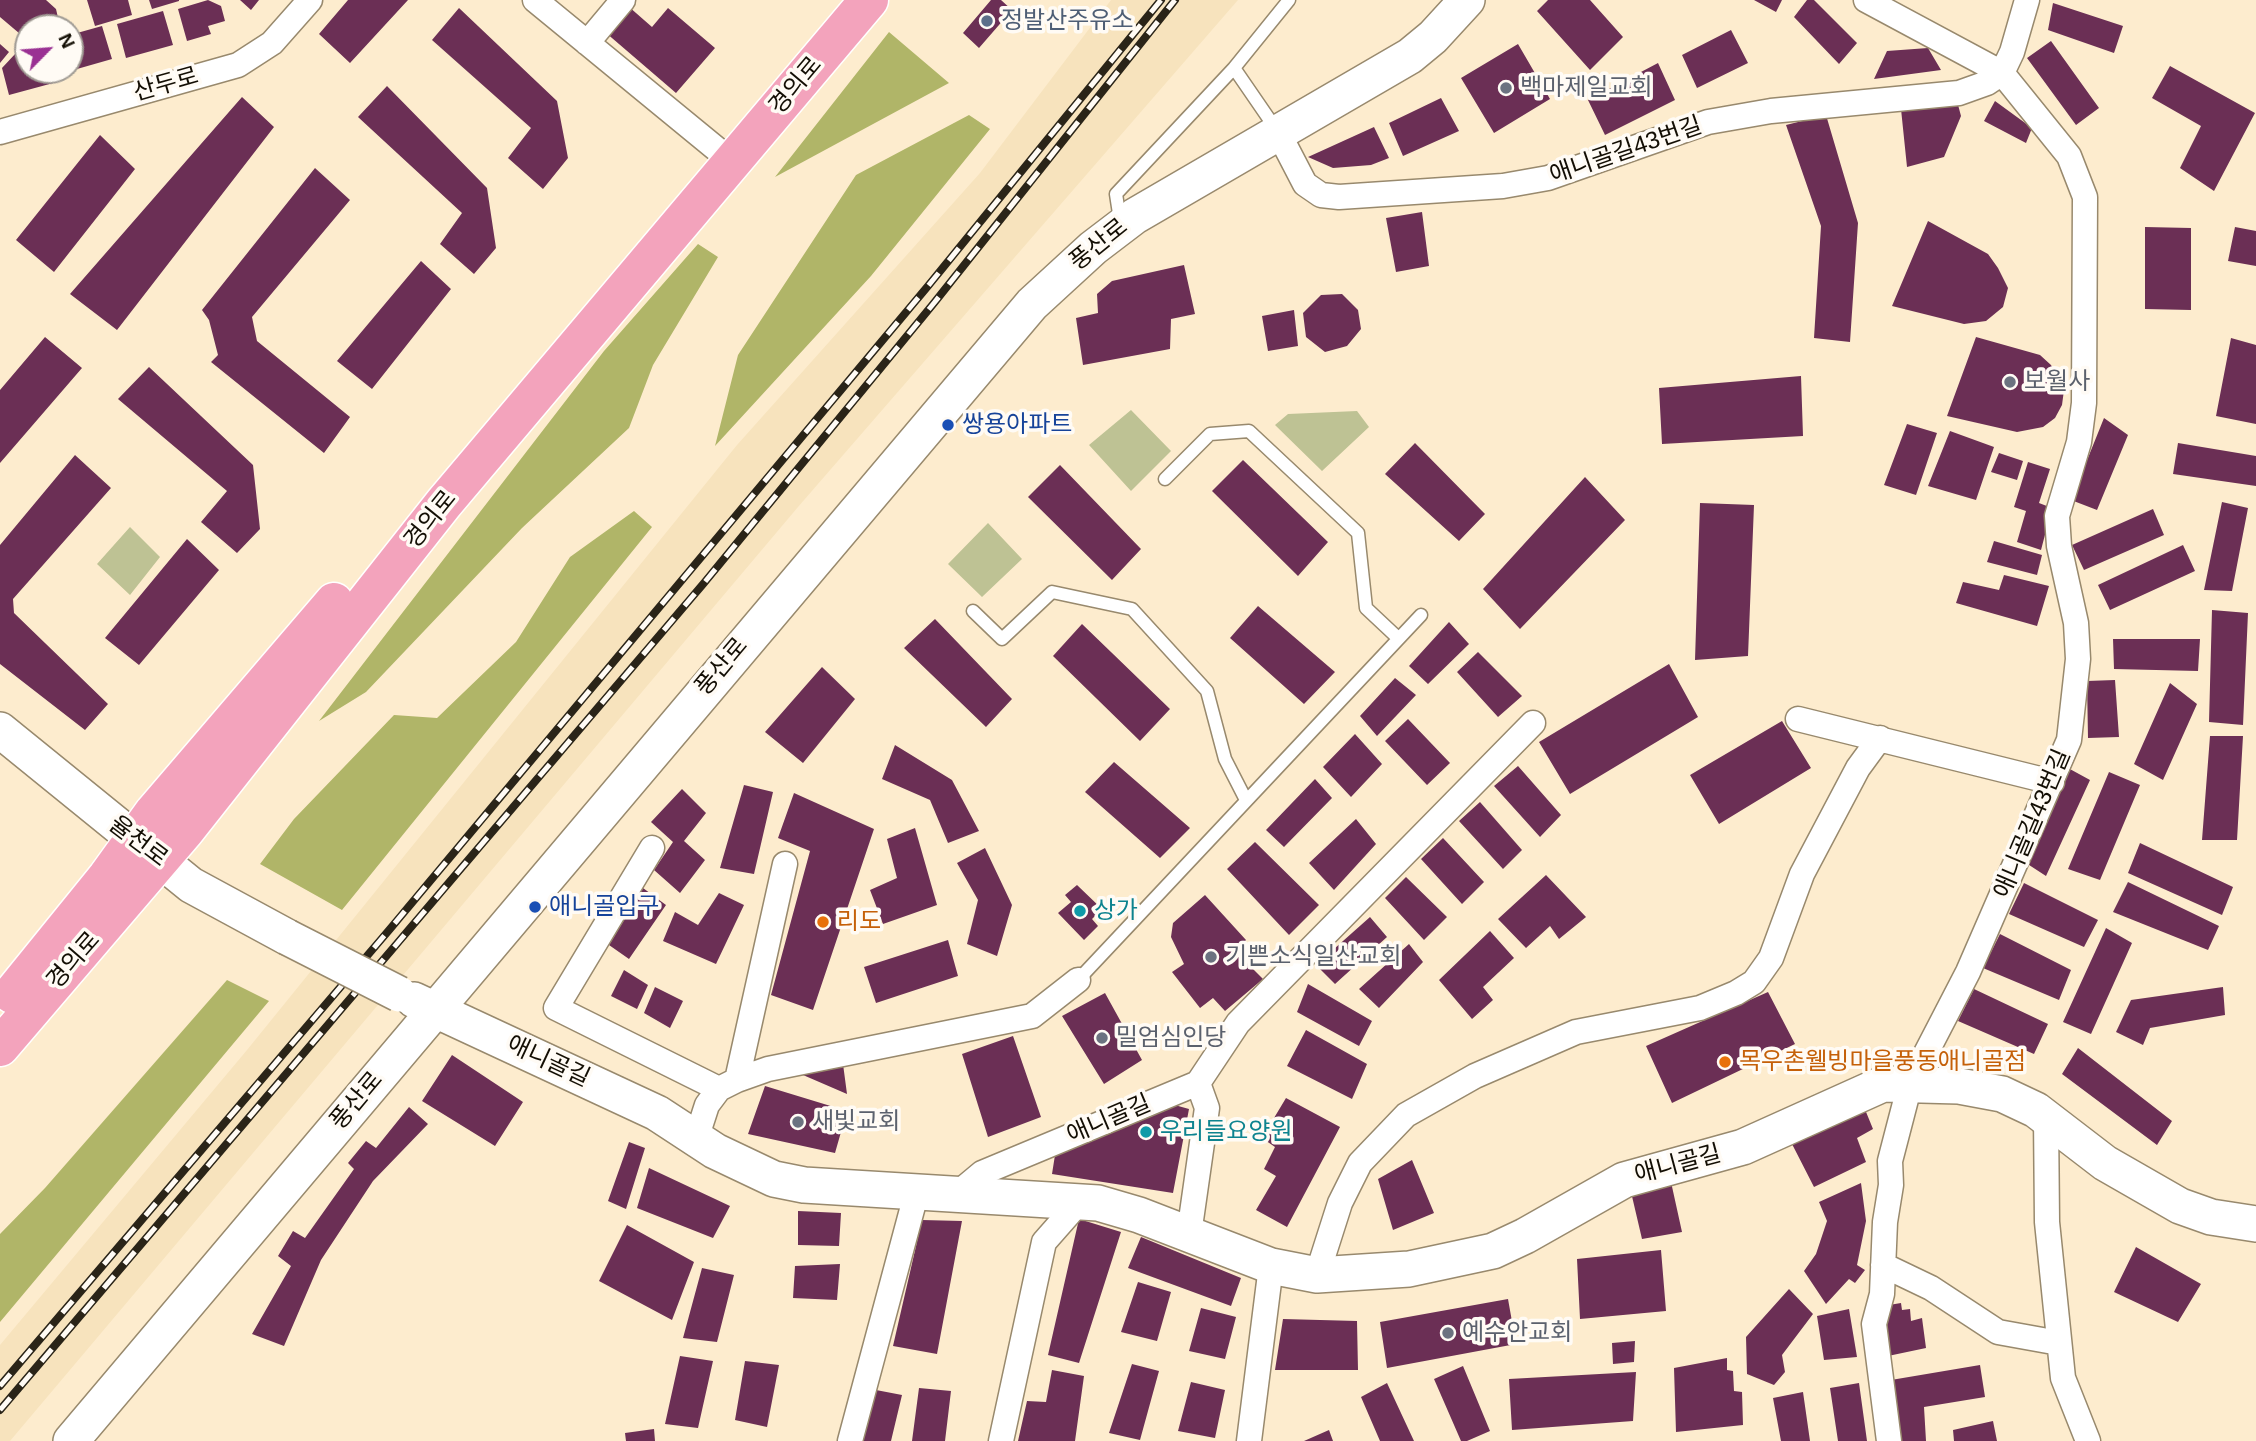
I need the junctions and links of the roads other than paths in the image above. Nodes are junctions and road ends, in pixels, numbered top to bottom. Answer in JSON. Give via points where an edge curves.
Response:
{"nodes":[{"id":1,"x":310,"y":0,"type":"edge"},
{"id":2,"x":535,"y":0,"type":"edge"},
{"id":3,"x":623,"y":0,"type":"edge"},
{"id":4,"x":838,"y":0,"type":"edge"},
{"id":5,"x":869,"y":0,"type":"edge"},
{"id":6,"x":1289,"y":0,"type":"edge"},
{"id":7,"x":1466,"y":0,"type":"edge"},
{"id":8,"x":1866,"y":0,"type":"edge"},
{"id":9,"x":2027,"y":0,"type":"edge"},
{"id":10,"x":587,"y":43,"type":"junction"},
{"id":11,"x":1234,"y":68,"type":"junction"},
{"id":12,"x":2002,"y":73,"type":"junction"},
{"id":13,"x":0,"y":132,"type":"edge"},
{"id":14,"x":1278,"y":132,"type":"junction"},
{"id":15,"x":719,"y":151,"type":"junction"},
{"id":16,"x":1121,"y":227,"type":"junction"},
{"id":17,"x":1165,"y":479,"type":"dead end"},
{"id":18,"x":973,"y":611,"type":"dead end"},
{"id":19,"x":1421,"y":615,"type":"dead end"},
{"id":20,"x":1398,"y":638,"type":"junction"},
{"id":21,"x":1798,"y":719,"type":"dead end"},
{"id":22,"x":1533,"y":723,"type":"dead end"},
{"id":23,"x":0,"y":730,"type":"edge"},
{"id":24,"x":1880,"y":738,"type":"junction"},
{"id":25,"x":2052,"y":782,"type":"junction"},
{"id":26,"x":1246,"y":800,"type":"junction"},
{"id":27,"x":148,"y":848,"type":"junction"},
{"id":28,"x":652,"y":848,"type":"dead end"},
{"id":29,"x":785,"y":864,"type":"dead end"},
{"id":30,"x":1078,"y":980,"type":"joint"},
{"id":31,"x":434,"y":1008,"type":"junction"},
{"id":32,"x":0,"y":1009,"type":"edge"},
{"id":33,"x":0,"y":1047,"type":"edge"},
{"id":34,"x":1198,"y":1083,"type":"junction"},
{"id":35,"x":728,"y":1084,"type":"junction"},
{"id":36,"x":1910,"y":1084,"type":"junction"},
{"id":37,"x":2046,"y":1117,"type":"junction"},
{"id":38,"x":696,"y":1139,"type":"junction"},
{"id":39,"x":917,"y":1191,"type":"junction"},
{"id":40,"x":958,"y":1193,"type":"junction"},
{"id":41,"x":1082,"y":1200,"type":"junction"},
{"id":42,"x":2256,"y":1224,"type":"edge"},
{"id":43,"x":1189,"y":1234,"type":"junction"},
{"id":44,"x":1883,"y":1265,"type":"junction"},
{"id":45,"x":1271,"y":1266,"type":"junction"},
{"id":46,"x":1317,"y":1275,"type":"junction"},
{"id":47,"x":2059,"y":1343,"type":"junction"},
{"id":48,"x":71,"y":1441,"type":"edge"},
{"id":49,"x":850,"y":1441,"type":"edge"},
{"id":50,"x":1001,"y":1441,"type":"edge"},
{"id":51,"x":1249,"y":1441,"type":"edge"},
{"id":52,"x":1889,"y":1441,"type":"edge"},
{"id":53,"x":2088,"y":1441,"type":"edge"}],
"edges":[{"from":1,"to":13,"type":"street","name":"산두로","via":[[272,43],[237,65]]},
{"from":2,"to":10,"type":"street"},
{"from":3,"to":10,"type":"street"},
{"from":4,"to":15,"type":"main road","name":"경의로"},
{"from":5,"to":27,"type":"main road","name":"경의로"},
{"from":6,"to":11,"type":"lane"},
{"from":7,"to":14,"type":"main road","name":"풍산로","via":[[1410,57]]},
{"from":8,"to":12,"type":"street","name":"애니골길43번길"},
{"from":9,"to":12,"type":"street"},
{"from":10,"to":15,"type":"street"},
{"from":11,"to":14,"type":"lane"},
{"from":11,"to":16,"type":"lane","via":[[1116,194]]},
{"from":12,"to":14,"type":"street","name":"애니골길43번길","via":[[1959,93],[1771,111],[1708,122],[1548,178],[1503,186],[1321,195],[1306,184]]},
{"from":12,"to":25,"type":"street","name":"애니골길43번길","via":[[2068,156],[2085,197],[2084,402],[2079,442],[2057,516],[2078,659],[2069,740]]},
{"from":14,"to":16,"type":"main road","name":"풍산로"},
{"from":15,"to":27,"type":"main road","name":"경의로"},
{"from":16,"to":31,"type":"main road","name":"풍산로","via":[[1056,280],[1004,333]]},
{"from":17,"to":20,"type":"lane","via":[[1210,434],[1249,431],[1358,533],[1366,608]]},
{"from":18,"to":26,"type":"lane","via":[[1002,639],[1052,592],[1132,609],[1207,691],[1224,759]]},
{"from":19,"to":20,"type":"lane"},
{"from":20,"to":26,"type":"lane"},
{"from":21,"to":24,"type":"street"},
{"from":22,"to":34,"type":"street","via":[[1238,1023]]},
{"from":23,"to":27,"type":"main road","name":"율천로"},
{"from":24,"to":25,"type":"street"},
{"from":24,"to":46,"type":"street","via":[[1858,768],[1802,874],[1771,958],[1754,982],[1700,1008],[1576,1032],[1475,1076],[1406,1115],[1360,1163],[1340,1203]]},
{"from":25,"to":36,"type":"street","name":"애니골길43번길","via":[[1968,972]]},
{"from":26,"to":30,"type":"lane"},
{"from":27,"to":31,"type":"main road","name":"율천로","bridge":true,"via":[[191,885]]},
{"from":27,"to":32,"type":"main road","name":"경의로"},
{"from":27,"to":33,"type":"main road","name":"경의로"},
{"from":28,"to":35,"type":"street","via":[[556,1008]]},
{"from":29,"to":35,"type":"street"},
{"from":30,"to":35,"type":"street","via":[[1032,1016],[768,1069]]},
{"from":31,"to":38,"type":"main road","name":"애니골길","via":[[657,1114]]},
{"from":31,"to":48,"type":"main road","name":"풍산로"},
{"from":34,"to":40,"type":"street","name":"애니골길","via":[[982,1173]]},
{"from":34,"to":43,"type":"street","via":[[1206,1108]]},
{"from":35,"to":38,"type":"street","via":[[707,1105]]},
{"from":36,"to":37,"type":"main road","name":"애니골길","via":[[1983,1090],[2021,1102]]},
{"from":36,"to":44,"type":"street","name":"애니골길43번길","via":[[1890,1161]]},
{"from":36,"to":46,"type":"main road","name":"애니골길","via":[[1883,1084],[1743,1147],[1624,1180],[1493,1251],[1409,1269]]},
{"from":37,"to":42,"type":"main road","name":"애니골길","via":[[2105,1163],[2180,1206],[2211,1217]]},
{"from":37,"to":47,"type":"street","via":[[2047,1222]]},
{"from":38,"to":39,"type":"main road","name":"애니골길","via":[[760,1174],[790,1183]]},
{"from":39,"to":40,"type":"main road","name":"애니골길"},
{"from":39,"to":49,"type":"street"},
{"from":40,"to":41,"type":"main road","name":"애니골길"},
{"from":41,"to":43,"type":"main road","name":"애니골길"},
{"from":41,"to":50,"type":"street","via":[[1044,1242]]},
{"from":43,"to":45,"type":"main road","name":"애니골길"},
{"from":44,"to":47,"type":"street","via":[[1931,1288],[1998,1332]]},
{"from":44,"to":52,"type":"street","name":"애니골길43번길","via":[[1874,1324]]},
{"from":45,"to":46,"type":"main road","name":"애니골길"},
{"from":45,"to":51,"type":"street"},
{"from":47,"to":53,"type":"street","via":[[2063,1378]]}]}
